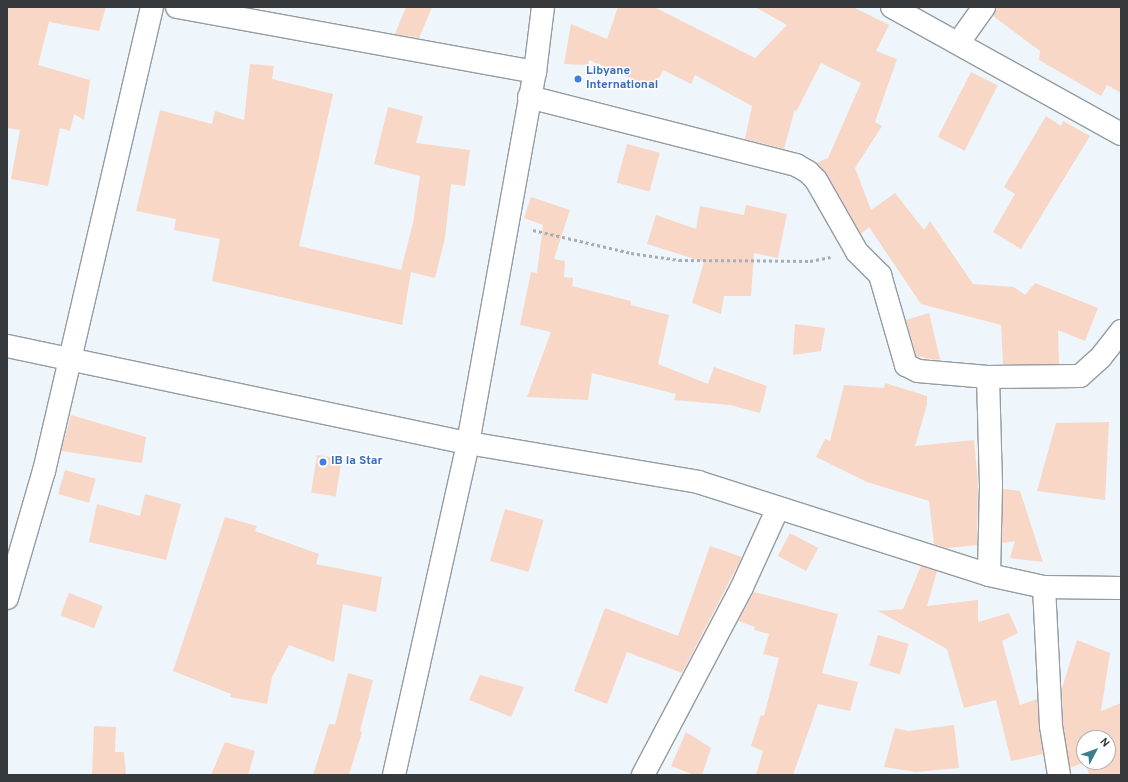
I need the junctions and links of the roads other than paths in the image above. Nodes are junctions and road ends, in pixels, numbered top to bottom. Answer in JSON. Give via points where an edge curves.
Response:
{"nodes":[{"id":1,"x":152,"y":7,"type":"edge"},
{"id":2,"x":177,"y":7,"type":"edge"},
{"id":3,"x":543,"y":7,"type":"edge"},
{"id":4,"x":892,"y":7,"type":"edge"},
{"id":5,"x":984,"y":7,"type":"edge"},
{"id":6,"x":959,"y":42,"type":"junction"},
{"id":7,"x":535,"y":72,"type":"junction"},
{"id":8,"x":529,"y":97,"type":"junction"},
{"id":9,"x":1121,"y":134,"type":"edge"},
{"id":10,"x":1121,"y":331,"type":"edge"},
{"id":11,"x":7,"y":346,"type":"edge"},
{"id":12,"x":69,"y":361,"type":"junction"},
{"id":13,"x":988,"y":377,"type":"junction"},
{"id":14,"x":468,"y":443,"type":"junction"},
{"id":15,"x":778,"y":508,"type":"junction"},
{"id":16,"x":989,"y":575,"type":"junction"},
{"id":17,"x":1044,"y":587,"type":"junction"},
{"id":18,"x":1121,"y":588,"type":"edge"},
{"id":19,"x":7,"y":598,"type":"edge"},
{"id":20,"x":394,"y":775,"type":"edge"},
{"id":21,"x":643,"y":775,"type":"edge"},
{"id":22,"x":1059,"y":775,"type":"edge"}],
"edges":[{"from":1,"to":12,"type":"street"},
{"from":2,"to":7,"type":"street"},
{"from":3,"to":7,"type":"street"},
{"from":4,"to":6,"type":"street"},
{"from":5,"to":6,"type":"street"},
{"from":6,"to":9,"type":"street"},
{"from":7,"to":8,"type":"street"},
{"from":8,"to":13,"type":"street","via":[[796,165],[816,180],[857,252],[880,274],[906,365],[918,371]]},
{"from":8,"to":14,"type":"street"},
{"from":10,"to":13,"type":"street","via":[[1094,365],[1080,376]]},
{"from":11,"to":12,"type":"street"},
{"from":12,"to":14,"type":"street"},
{"from":12,"to":19,"type":"street","via":[[44,471]]},
{"from":13,"to":16,"type":"street","via":[[991,486]]},
{"from":14,"to":15,"type":"street","via":[[698,482]]},
{"from":14,"to":20,"type":"street"},
{"from":15,"to":16,"type":"street"},
{"from":15,"to":21,"type":"street","via":[[742,587]]},
{"from":16,"to":17,"type":"street"},
{"from":17,"to":18,"type":"street"},
{"from":17,"to":22,"type":"street","via":[[1051,726]]}]}
